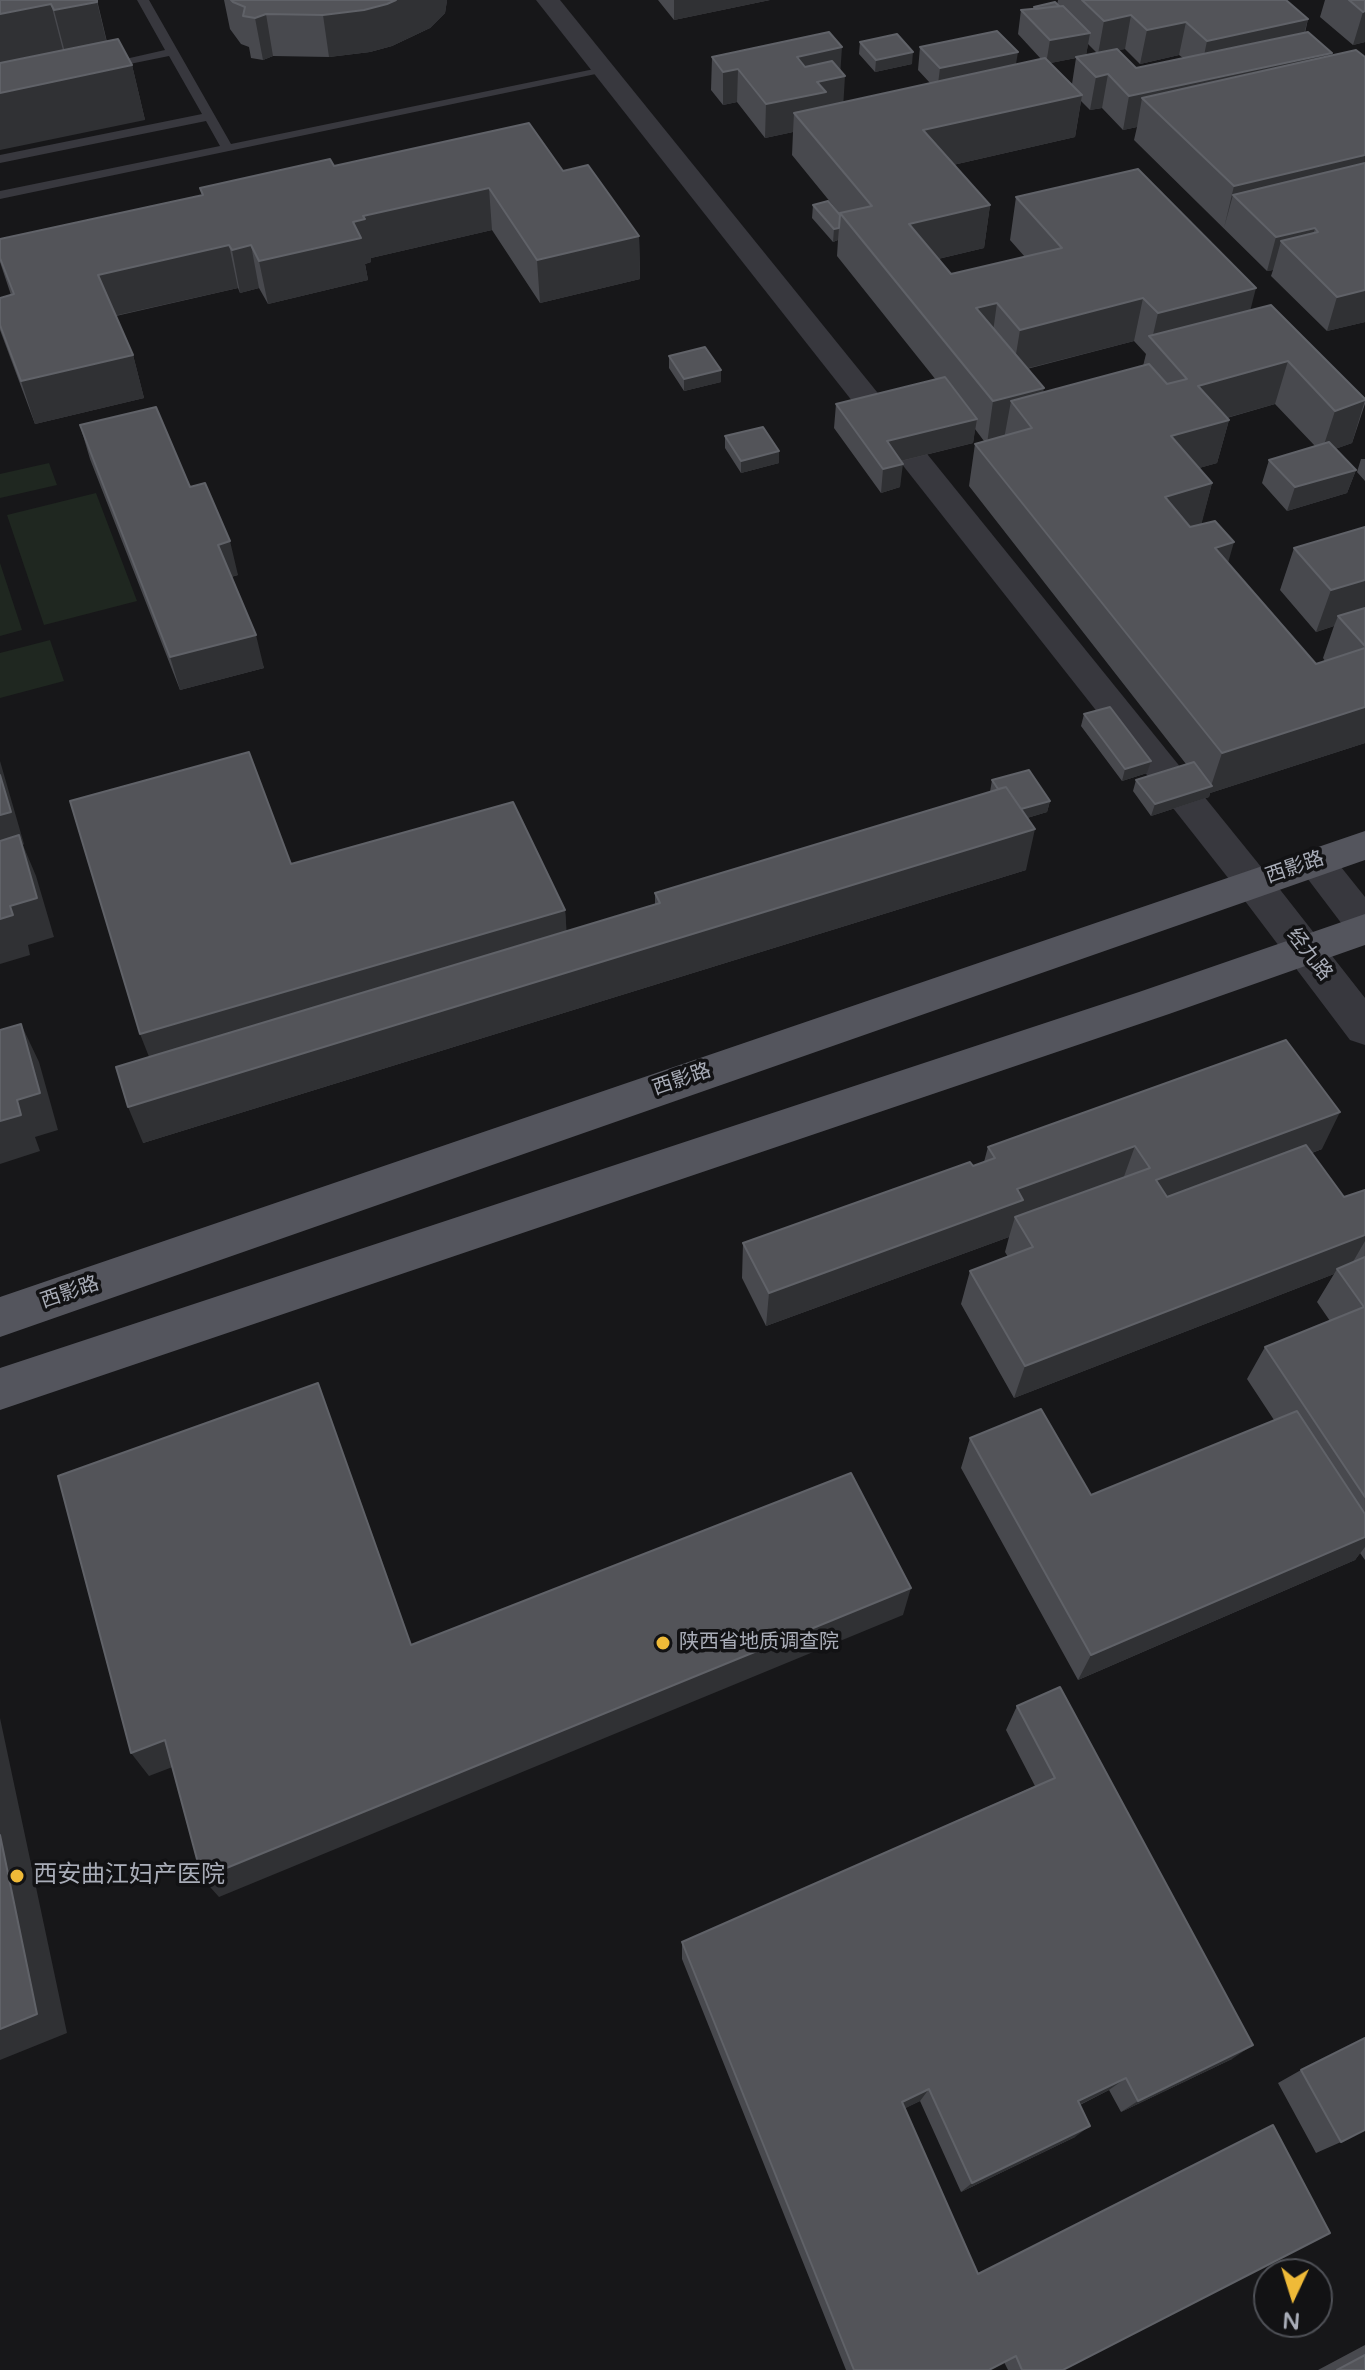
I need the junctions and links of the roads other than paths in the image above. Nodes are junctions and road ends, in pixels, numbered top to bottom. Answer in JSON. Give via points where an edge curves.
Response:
{"nodes":[{"id":1,"x":143,"y":0,"type":"edge"},
{"id":2,"x":548,"y":0,"type":"edge"},
{"id":3,"x":172,"y":52,"type":"junction"},
{"id":4,"x":94,"y":67,"type":"edge"},
{"id":5,"x":604,"y":71,"type":"junction"},
{"id":6,"x":210,"y":116,"type":"junction"},
{"id":7,"x":227,"y":147,"type":"junction"},
{"id":8,"x":0,"y":159,"type":"edge"},
{"id":9,"x":0,"y":195,"type":"edge"},
{"id":10,"x":1365,"y":845,"type":"edge"},
{"id":11,"x":1315,"y":862,"type":"junction"},
{"id":12,"x":1253,"y":883,"type":"junction"},
{"id":13,"x":1365,"y":927,"type":"edge"},
{"id":14,"x":1305,"y":950,"type":"junction"},
{"id":15,"x":1365,"y":1028,"type":"edge"},
{"id":16,"x":0,"y":1317,"type":"edge"},
{"id":17,"x":0,"y":1389,"type":"edge"}],
"edges":[{"from":1,"to":3,"type":"lane"},
{"from":2,"to":5,"type":"street"},
{"from":3,"to":4,"type":"lane"},
{"from":3,"to":6,"type":"lane"},
{"from":5,"to":7,"type":"lane"},
{"from":5,"to":12,"type":"street"},
{"from":6,"to":7,"type":"lane"},
{"from":6,"to":8,"type":"lane"},
{"from":7,"to":9,"type":"lane"},
{"from":10,"to":11,"type":"main road","name":"西影路"},
{"from":11,"to":12,"type":"main road","name":"西影路"},
{"from":11,"to":13,"type":"street"},
{"from":12,"to":14,"type":"street","name":"经九路"},
{"from":12,"to":16,"type":"main road","name":"西影路"},
{"from":13,"to":14,"type":"main road"},
{"from":14,"to":15,"type":"street","name":"经九路"},
{"from":14,"to":17,"type":"main road"}]}
